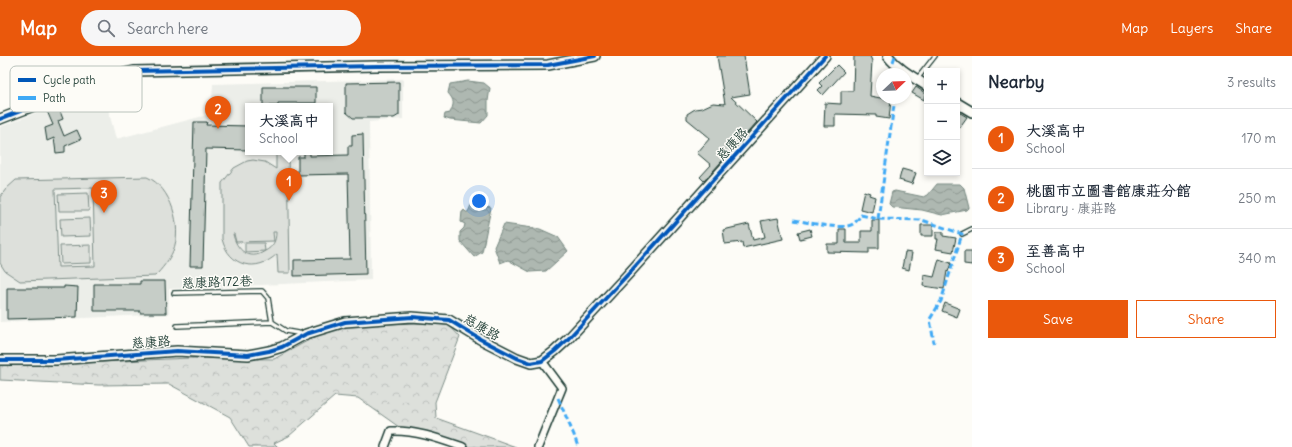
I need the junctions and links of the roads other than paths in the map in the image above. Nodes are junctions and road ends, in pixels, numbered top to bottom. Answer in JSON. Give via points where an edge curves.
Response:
{"nodes":[{"id":1,"x":595,"y":56,"type":"edge"},
{"id":2,"x":825,"y":56,"type":"edge"},
{"id":3,"x":888,"y":56,"type":"edge"},
{"id":4,"x":935,"y":56,"type":"edge"},
{"id":5,"x":142,"y":72,"type":"edge"},
{"id":6,"x":916,"y":80,"type":"junction"},
{"id":7,"x":924,"y":84,"type":"edge"},
{"id":8,"x":959,"y":104,"type":"edge"},
{"id":9,"x":18,"y":112,"type":"edge"},
{"id":10,"x":972,"y":112,"type":"edge"},
{"id":11,"x":0,"y":119,"type":"edge"},
{"id":12,"x":972,"y":229,"type":"edge"},
{"id":13,"x":962,"y":234,"type":"dead end"},
{"id":14,"x":174,"y":293,"type":"dead end"},
{"id":15,"x":272,"y":322,"type":"junction"},
{"id":16,"x":177,"y":326,"type":"dead end"},
{"id":17,"x":306,"y":334,"type":"junction"},
{"id":18,"x":0,"y":360,"type":"edge"},
{"id":19,"x":542,"y":361,"type":"junction"},
{"id":20,"x":385,"y":447,"type":"edge"},
{"id":21,"x":463,"y":447,"type":"edge"},
{"id":22,"x":538,"y":447,"type":"edge"}],
"edges":[{"from":1,"to":5,"type":"street","via":[[548,65],[368,66]]},
{"from":2,"to":19,"type":"street","name":"慈康路","via":[[630,271],[563,343]]},
{"from":3,"to":6,"type":"street"},
{"from":4,"to":6,"type":"lane"},
{"from":6,"to":7,"type":"street"},
{"from":8,"to":10,"type":"street"},
{"from":9,"to":11,"type":"street"},
{"from":12,"to":13,"type":"lane"},
{"from":14,"to":15,"type":"lane","name":"慈康路172巷","via":[[262,290],[268,298]]},
{"from":15,"to":16,"type":"lane"},
{"from":15,"to":17,"type":"lane","via":[[286,331]]},
{"from":17,"to":18,"type":"street","name":"慈康路","via":[[282,347],[248,355],[177,351],[56,360]]},
{"from":17,"to":19,"type":"street","name":"慈康路","via":[[359,320],[412,317],[449,320],[517,358],[531,363]]},
{"from":19,"to":22,"type":"street","via":[[562,388]]},
{"from":20,"to":21,"type":"street","via":[[391,431],[428,435]]}]}
